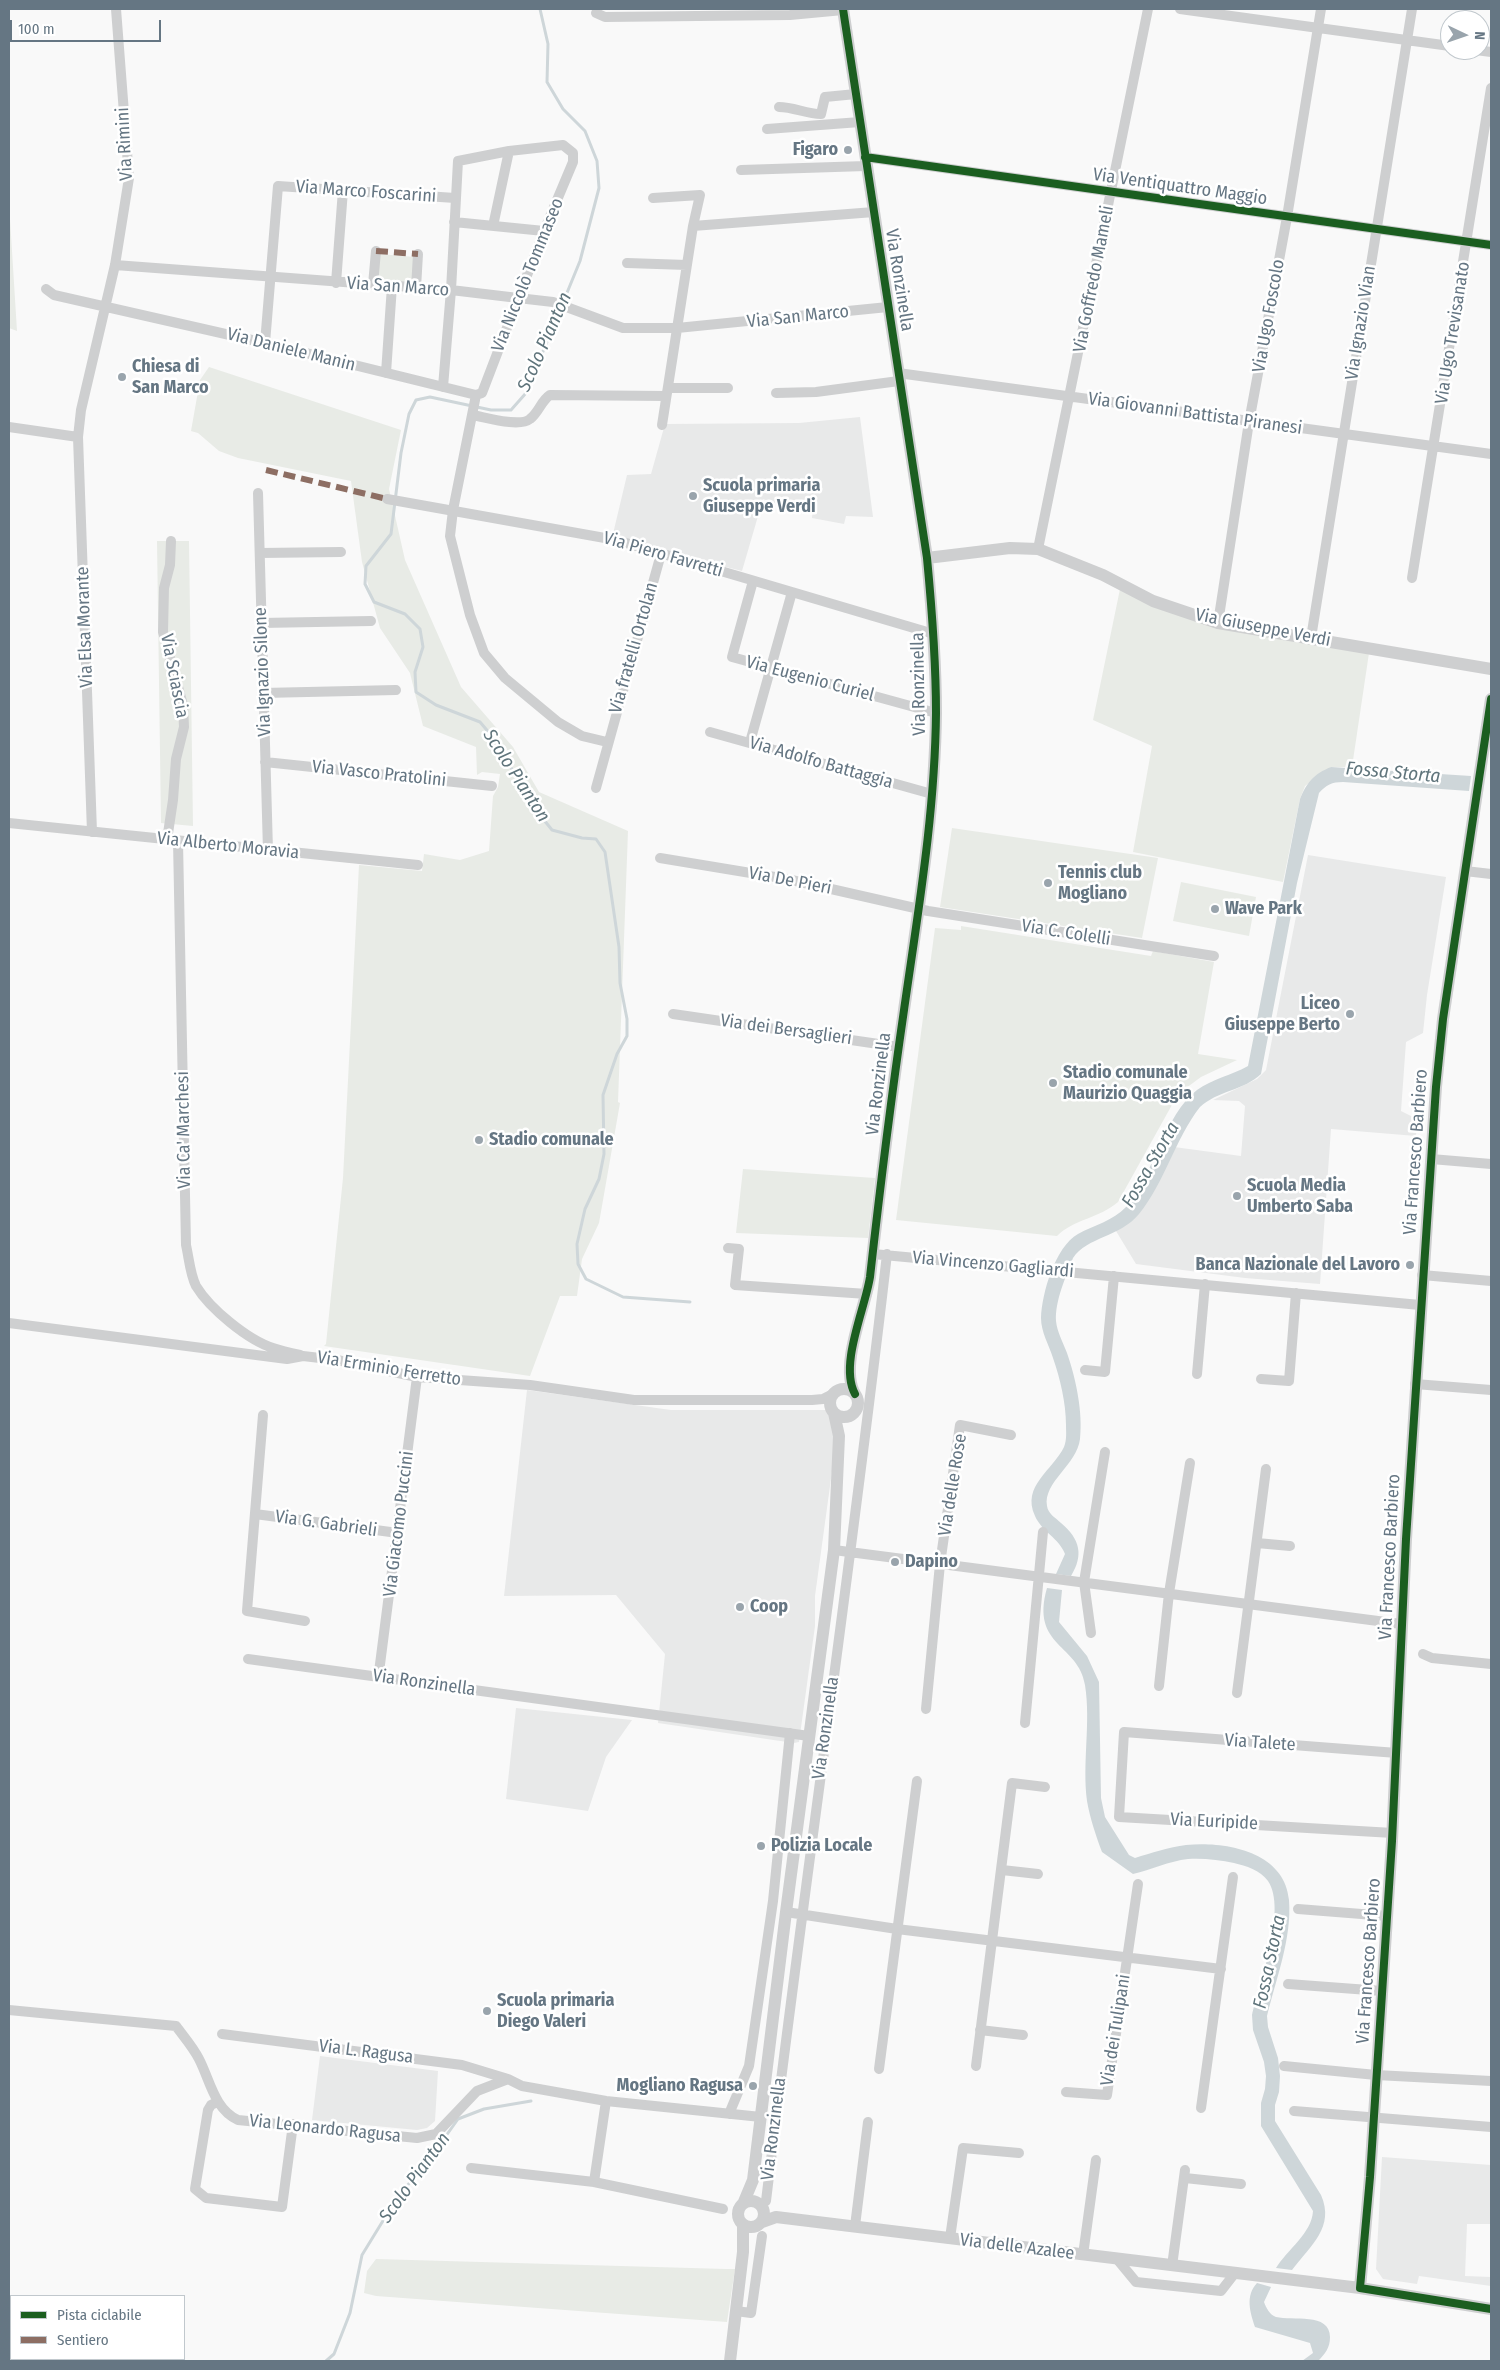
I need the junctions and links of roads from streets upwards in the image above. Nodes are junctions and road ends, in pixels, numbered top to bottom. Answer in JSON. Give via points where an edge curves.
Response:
{"nodes":[{"id":1,"x":116,"y":9,"type":"edge"},
{"id":2,"x":1148,"y":9,"type":"edge"},
{"id":3,"x":1180,"y":9,"type":"edge"},
{"id":4,"x":1321,"y":9,"type":"edge"},
{"id":5,"x":1412,"y":9,"type":"edge"},
{"id":6,"x":843,"y":10,"type":"edge"},
{"id":7,"x":596,"y":13,"type":"dead end"},
{"id":8,"x":1318,"y":27,"type":"junction"},
{"id":9,"x":1408,"y":41,"type":"junction"},
{"id":10,"x":1440,"y":45,"type":"edge"},
{"id":11,"x":1491,"y":88,"type":"edge"},
{"id":12,"x":856,"y":94,"type":"junction"},
{"id":13,"x":779,"y":107,"type":"dead end"},
{"id":14,"x":860,"y":122,"type":"junction"},
{"id":15,"x":767,"y":129,"type":"dead end"},
{"id":16,"x":508,"y":151,"type":"junction"},
{"id":17,"x":866,"y":161,"type":"junction"},
{"id":18,"x":741,"y":170,"type":"dead end"},
{"id":19,"x":342,"y":190,"type":"junction"},
{"id":20,"x":1111,"y":192,"type":"junction"},
{"id":21,"x":455,"y":198,"type":"junction"},
{"id":22,"x":652,"y":198,"type":"dead end"},
{"id":23,"x":874,"y":212,"type":"junction"},
{"id":24,"x":1287,"y":217,"type":"junction"},
{"id":25,"x":454,"y":222,"type":"junction"},
{"id":26,"x":493,"y":226,"type":"junction"},
{"id":27,"x":693,"y":226,"type":"junction"},
{"id":28,"x":1376,"y":229,"type":"junction"},
{"id":29,"x":544,"y":231,"type":"junction"},
{"id":30,"x":1468,"y":241,"type":"junction"},
{"id":31,"x":1491,"y":245,"type":"edge"},
{"id":32,"x":376,"y":251,"type":"dead end"},
{"id":33,"x":418,"y":254,"type":"dead end"},
{"id":34,"x":627,"y":262,"type":"dead end"},
{"id":35,"x":687,"y":265,"type":"junction"},
{"id":36,"x":115,"y":266,"type":"junction"},
{"id":37,"x":272,"y":278,"type":"junction"},
{"id":38,"x":336,"y":283,"type":"junction"},
{"id":39,"x":374,"y":285,"type":"junction"},
{"id":40,"x":392,"y":286,"type":"junction"},
{"id":41,"x":416,"y":288,"type":"junction"},
{"id":42,"x":46,"y":289,"type":"dead end"},
{"id":43,"x":451,"y":290,"type":"junction"},
{"id":44,"x":518,"y":298,"type":"junction"},
{"id":45,"x":105,"y":307,"type":"junction"},
{"id":46,"x":888,"y":307,"type":"junction"},
{"id":47,"x":677,"y":328,"type":"junction"},
{"id":48,"x":265,"y":343,"type":"junction"},
{"id":49,"x":386,"y":373,"type":"junction"},
{"id":50,"x":899,"y":377,"type":"junction"},
{"id":51,"x":442,"y":387,"type":"junction"},
{"id":52,"x":728,"y":388,"type":"dead end"},
{"id":53,"x":667,"y":392,"type":"junction"},
{"id":54,"x":776,"y":393,"type":"dead end"},
{"id":55,"x":1070,"y":396,"type":"junction"},
{"id":56,"x":476,"y":397,"type":"junction"},
{"id":57,"x":472,"y":413,"type":"junction"},
{"id":58,"x":79,"y":422,"type":"joint"},
{"id":59,"x":1249,"y":422,"type":"junction"},
{"id":60,"x":662,"y":424,"type":"dead end"},
{"id":61,"x":9,"y":426,"type":"edge"},
{"id":62,"x":1343,"y":434,"type":"junction"},
{"id":63,"x":78,"y":437,"type":"junction"},
{"id":64,"x":1434,"y":446,"type":"junction"},
{"id":65,"x":1491,"y":454,"type":"edge"},
{"id":66,"x":258,"y":493,"type":"dead end"},
{"id":67,"x":387,"y":499,"type":"dead end"},
{"id":68,"x":453,"y":510,"type":"junction"},
{"id":69,"x":171,"y":541,"type":"dead end"},
{"id":70,"x":1038,"y":549,"type":"junction"},
{"id":71,"x":341,"y":552,"type":"dead end"},
{"id":72,"x":260,"y":553,"type":"junction"},
{"id":73,"x":661,"y":554,"type":"junction"},
{"id":74,"x":927,"y":558,"type":"junction"},
{"id":75,"x":1412,"y":578,"type":"dead end"},
{"id":76,"x":753,"y":581,"type":"junction"},
{"id":77,"x":792,"y":592,"type":"junction"},
{"id":78,"x":371,"y":621,"type":"dead end"},
{"id":79,"x":261,"y":623,"type":"junction"},
{"id":80,"x":1218,"y":623,"type":"junction"},
{"id":81,"x":934,"y":634,"type":"junction"},
{"id":82,"x":1311,"y":638,"type":"junction"},
{"id":83,"x":771,"y":668,"type":"junction"},
{"id":84,"x":1491,"y":669,"type":"edge"},
{"id":85,"x":396,"y":690,"type":"dead end"},
{"id":86,"x":263,"y":693,"type":"junction"},
{"id":87,"x":1491,"y":699,"type":"edge"},
{"id":88,"x":936,"y":713,"type":"junction"},
{"id":89,"x":710,"y":732,"type":"dead end"},
{"id":90,"x":607,"y":742,"type":"junction"},
{"id":91,"x":750,"y":742,"type":"junction"},
{"id":92,"x":265,"y":762,"type":"junction"},
{"id":93,"x":492,"y":786,"type":"dead end"},
{"id":94,"x":596,"y":788,"type":"dead end"},
{"id":95,"x":932,"y":794,"type":"junction"},
{"id":96,"x":9,"y":823,"type":"edge"},
{"id":97,"x":92,"y":832,"type":"junction"},
{"id":98,"x":167,"y":840,"type":"junction"},
{"id":99,"x":178,"y":841,"type":"junction"},
{"id":100,"x":268,"y":851,"type":"junction"},
{"id":101,"x":660,"y":858,"type":"dead end"},
{"id":102,"x":418,"y":865,"type":"dead end"},
{"id":103,"x":1465,"y":871,"type":"junction"},
{"id":104,"x":1491,"y":874,"type":"edge"},
{"id":105,"x":919,"y":909,"type":"junction"},
{"id":106,"x":1214,"y":956,"type":"dead end"},
{"id":107,"x":673,"y":1014,"type":"dead end"},
{"id":108,"x":899,"y":1047,"type":"junction"},
{"id":109,"x":1431,"y":1159,"type":"junction"},
{"id":110,"x":1491,"y":1164,"type":"edge"},
{"id":111,"x":728,"y":1248,"type":"dead end"},
{"id":112,"x":873,"y":1254,"type":"junction"},
{"id":113,"x":887,"y":1254,"type":"junction"},
{"id":114,"x":1422,"y":1275,"type":"junction"},
{"id":115,"x":1114,"y":1276,"type":"junction"},
{"id":116,"x":1491,"y":1281,"type":"edge"},
{"id":117,"x":1205,"y":1284,"type":"junction"},
{"id":118,"x":1296,"y":1293,"type":"junction"},
{"id":119,"x":867,"y":1294,"type":"junction"},
{"id":120,"x":1420,"y":1305,"type":"junction"},
{"id":121,"x":9,"y":1323,"type":"edge"},
{"id":122,"x":303,"y":1356,"type":"junction"},
{"id":123,"x":850,"y":1359,"type":"junction"},
{"id":124,"x":1085,"y":1370,"type":"dead end"},
{"id":125,"x":1197,"y":1374,"type":"dead end"},
{"id":126,"x":417,"y":1377,"type":"junction"},
{"id":127,"x":1261,"y":1379,"type":"dead end"},
{"id":128,"x":1415,"y":1384,"type":"junction"},
{"id":129,"x":1491,"y":1390,"type":"edge"},
{"id":130,"x":836,"y":1392,"type":"junction"},
{"id":131,"x":855,"y":1394,"type":"junction"},
{"id":132,"x":800,"y":1400,"type":"junction"},
{"id":133,"x":833,"y":1411,"type":"junction"},
{"id":134,"x":854,"y":1412,"type":"junction"},
{"id":135,"x":263,"y":1416,"type":"dead end"},
{"id":136,"x":1011,"y":1435,"type":"dead end"},
{"id":137,"x":839,"y":1445,"type":"junction"},
{"id":138,"x":1105,"y":1452,"type":"dead end"},
{"id":139,"x":1190,"y":1463,"type":"dead end"},
{"id":140,"x":1266,"y":1469,"type":"dead end"},
{"id":141,"x":255,"y":1514,"type":"junction"},
{"id":142,"x":1043,"y":1532,"type":"dead end"},
{"id":143,"x":398,"y":1533,"type":"junction"},
{"id":144,"x":1257,"y":1543,"type":"junction"},
{"id":145,"x":1290,"y":1546,"type":"dead end"},
{"id":146,"x":834,"y":1550,"type":"junction"},
{"id":147,"x":850,"y":1552,"type":"junction"},
{"id":148,"x":940,"y":1564,"type":"junction"},
{"id":149,"x":1038,"y":1576,"type":"junction"},
{"id":150,"x":1084,"y":1582,"type":"junction"},
{"id":151,"x":1169,"y":1594,"type":"junction"},
{"id":152,"x":1249,"y":1604,"type":"junction"},
{"id":153,"x":305,"y":1621,"type":"dead end"},
{"id":154,"x":1401,"y":1624,"type":"junction"},
{"id":155,"x":1091,"y":1633,"type":"dead end"},
{"id":156,"x":1423,"y":1654,"type":"dead end"},
{"id":157,"x":248,"y":1659,"type":"dead end"},
{"id":158,"x":1491,"y":1664,"type":"edge"},
{"id":159,"x":379,"y":1672,"type":"dead end"},
{"id":160,"x":1159,"y":1686,"type":"dead end"},
{"id":161,"x":1237,"y":1693,"type":"dead end"},
{"id":162,"x":926,"y":1709,"type":"dead end"},
{"id":163,"x":1025,"y":1723,"type":"dead end"},
{"id":164,"x":1124,"y":1732,"type":"joint"},
{"id":165,"x":790,"y":1733,"type":"junction"},
{"id":166,"x":809,"y":1736,"type":"junction"},
{"id":167,"x":1397,"y":1753,"type":"junction"},
{"id":168,"x":917,"y":1781,"type":"dead end"},
{"id":169,"x":1045,"y":1787,"type":"dead end"},
{"id":170,"x":1393,"y":1833,"type":"junction"},
{"id":171,"x":1002,"y":1870,"type":"junction"},
{"id":172,"x":1038,"y":1874,"type":"dead end"},
{"id":173,"x":1233,"y":1876,"type":"dead end"},
{"id":174,"x":1138,"y":1884,"type":"dead end"},
{"id":175,"x":1298,"y":1909,"type":"dead end"},
{"id":176,"x":786,"y":1912,"type":"junction"},
{"id":177,"x":801,"y":1914,"type":"junction"},
{"id":178,"x":1387,"y":1916,"type":"junction"},
{"id":179,"x":897,"y":1929,"type":"junction"},
{"id":180,"x":991,"y":1941,"type":"junction"},
{"id":181,"x":1127,"y":1956,"type":"junction"},
{"id":182,"x":1221,"y":1968,"type":"junction"},
{"id":183,"x":1288,"y":1984,"type":"dead end"},
{"id":184,"x":1382,"y":1991,"type":"junction"},
{"id":185,"x":9,"y":2010,"type":"edge"},
{"id":186,"x":980,"y":2030,"type":"junction"},
{"id":187,"x":222,"y":2034,"type":"dead end"},
{"id":188,"x":1024,"y":2035,"type":"dead end"},
{"id":189,"x":976,"y":2066,"type":"dead end"},
{"id":190,"x":1284,"y":2066,"type":"dead end"},
{"id":191,"x":879,"y":2069,"type":"dead end"},
{"id":192,"x":1376,"y":2075,"type":"junction"},
{"id":193,"x":508,"y":2079,"type":"junction"},
{"id":194,"x":1491,"y":2081,"type":"edge"},
{"id":195,"x":1066,"y":2092,"type":"dead end"},
{"id":196,"x":606,"y":2101,"type":"junction"},
{"id":197,"x":217,"y":2102,"type":"junction"},
{"id":198,"x":1201,"y":2108,"type":"dead end"},
{"id":199,"x":1294,"y":2111,"type":"dead end"},
{"id":200,"x":729,"y":2114,"type":"junction"},
{"id":201,"x":1374,"y":2116,"type":"junction"},
{"id":202,"x":760,"y":2117,"type":"junction"},
{"id":203,"x":868,"y":2122,"type":"dead end"},
{"id":204,"x":293,"y":2124,"type":"junction"},
{"id":205,"x":1491,"y":2127,"type":"edge"},
{"id":206,"x":1019,"y":2153,"type":"dead end"},
{"id":207,"x":1096,"y":2160,"type":"dead end"},
{"id":208,"x":471,"y":2168,"type":"dead end"},
{"id":209,"x":753,"y":2180,"type":"junction"},
{"id":210,"x":594,"y":2182,"type":"junction"},
{"id":211,"x":1240,"y":2184,"type":"dead end"},
{"id":212,"x":744,"y":2204,"type":"junction"},
{"id":213,"x":763,"y":2205,"type":"junction"},
{"id":214,"x":723,"y":2209,"type":"dead end"},
{"id":215,"x":776,"y":2217,"type":"junction"},
{"id":216,"x":743,"y":2224,"type":"junction"},
{"id":217,"x":855,"y":2226,"type":"junction"},
{"id":218,"x":760,"y":2228,"type":"junction"},
{"id":219,"x":950,"y":2238,"type":"junction"},
{"id":220,"x":744,"y":2252,"type":"junction"},
{"id":221,"x":1084,"y":2255,"type":"junction"},
{"id":222,"x":1117,"y":2259,"type":"junction"},
{"id":223,"x":1172,"y":2266,"type":"junction"},
{"id":224,"x":1234,"y":2273,"type":"junction"},
{"id":225,"x":1360,"y":2288,"type":"junction"},
{"id":226,"x":1491,"y":2309,"type":"edge"},
{"id":227,"x":736,"y":2311,"type":"junction"},
{"id":228,"x":730,"y":2361,"type":"edge"}],
"edges":[{"from":1,"to":36,"type":"street","name":"Via Rimini","via":[[129,178]]},
{"from":2,"to":20,"type":"street","name":"Via Goffredo Mameli"},
{"from":3,"to":8,"type":"street"},
{"from":4,"to":8,"type":"street","name":"Via Ugo Foscolo"},
{"from":5,"to":9,"type":"street","name":"Via Ignazio Vian"},
{"from":6,"to":7,"type":"street","via":[[760,16],[605,17]]},
{"from":6,"to":12,"type":"street","name":"Via Ronzinella"},
{"from":8,"to":9,"type":"street"},
{"from":8,"to":24,"type":"street","name":"Via Ugo Foscolo"},
{"from":9,"to":10,"type":"street"},
{"from":9,"to":28,"type":"street","name":"Via Ignazio Vian"},
{"from":11,"to":30,"type":"street","name":"Via Ugo Trevisanato"},
{"from":12,"to":13,"type":"street","via":[[825,98],[821,114]]},
{"from":12,"to":14,"type":"street","name":"Via Ronzinella"},
{"from":14,"to":15,"type":"street"},
{"from":14,"to":17,"type":"street","name":"Via Ronzinella"},
{"from":16,"to":21,"type":"street","name":"Via Niccolò Tommaseo","via":[[458,160]]},
{"from":16,"to":26,"type":"street"},
{"from":16,"to":29,"type":"street","name":"Via Niccolò Tommaseo","via":[[563,145],[573,153],[573,162]]},
{"from":17,"to":18,"type":"street"},
{"from":17,"to":20,"type":"street","name":"Via Ventiquattro Maggio"},
{"from":17,"to":23,"type":"street","name":"Via Ronzinella"},
{"from":19,"to":21,"type":"street","name":"Via Marco Foscarini"},
{"from":19,"to":37,"type":"street","name":"Via Marco Foscarini","via":[[278,186]]},
{"from":19,"to":38,"type":"street"},
{"from":20,"to":24,"type":"street","name":"Via Ventiquattro Maggio"},
{"from":20,"to":55,"type":"street","name":"Via Goffredo Mameli"},
{"from":21,"to":25,"type":"street"},
{"from":22,"to":27,"type":"street","via":[[700,196]]},
{"from":23,"to":27,"type":"street","name":"Via Ronzinella"},
{"from":23,"to":46,"type":"street","name":"Via Ronzinella"},
{"from":24,"to":28,"type":"street","name":"Via Ventiquattro Maggio"},
{"from":24,"to":59,"type":"street","name":"Via Ugo Foscolo"},
{"from":25,"to":26,"type":"street"},
{"from":25,"to":43,"type":"street"},
{"from":26,"to":29,"type":"street"},
{"from":27,"to":35,"type":"street"},
{"from":28,"to":30,"type":"street","name":"Via Ventiquattro Maggio"},
{"from":28,"to":62,"type":"street","name":"Via Ignazio Vian"},
{"from":29,"to":44,"type":"street","name":"Via Niccolò Tommaseo"},
{"from":30,"to":31,"type":"street","name":"Via Ventiquattro Maggio"},
{"from":30,"to":64,"type":"street","name":"Via Ugo Trevisanato"},
{"from":32,"to":39,"type":"street"},
{"from":33,"to":41,"type":"street"},
{"from":34,"to":35,"type":"street"},
{"from":35,"to":47,"type":"street"},
{"from":36,"to":37,"type":"street","name":"Via San Marco"},
{"from":36,"to":45,"type":"street","name":"Via Rimini"},
{"from":37,"to":38,"type":"street","name":"Via San Marco"},
{"from":37,"to":48,"type":"street"},
{"from":38,"to":39,"type":"street","name":"Via San Marco"},
{"from":39,"to":40,"type":"street","name":"Via San Marco"},
{"from":40,"to":41,"type":"street","name":"Via San Marco"},
{"from":40,"to":49,"type":"street"},
{"from":41,"to":43,"type":"street","name":"Via San Marco"},
{"from":42,"to":45,"type":"street","via":[[54,296]]},
{"from":43,"to":44,"type":"street","name":"Via San Marco"},
{"from":43,"to":51,"type":"street"},
{"from":44,"to":47,"type":"street","name":"Via San Marco","via":[[553,302],[623,328]]},
{"from":44,"to":56,"type":"street","name":"Via Niccolò Tommaseo","via":[[482,393]]},
{"from":45,"to":48,"type":"street","name":"Via Daniele Manin"},
{"from":45,"to":58,"type":"street","name":"Via Rimini"},
{"from":46,"to":47,"type":"street","name":"Via San Marco"},
{"from":46,"to":50,"type":"street","name":"Via Ronzinella"},
{"from":47,"to":53,"type":"street"},
{"from":48,"to":49,"type":"street","name":"Via Daniele Manin"},
{"from":49,"to":51,"type":"street","name":"Via Daniele Manin"},
{"from":50,"to":54,"type":"street","via":[[816,392]]},
{"from":50,"to":55,"type":"street","name":"Via Giovanni Battista Piranesi"},
{"from":50,"to":74,"type":"street","name":"Via Ronzinella"},
{"from":51,"to":56,"type":"street","name":"Via Daniele Manin"},
{"from":52,"to":53,"type":"street"},
{"from":53,"to":57,"type":"street","via":[[550,395],[529,420],[521,424]]},
{"from":53,"to":60,"type":"street"},
{"from":55,"to":59,"type":"street","name":"Via Giovanni Battista Piranesi"},
{"from":55,"to":70,"type":"street","name":"Via Goffredo Mameli"},
{"from":56,"to":57,"type":"street","name":"Via Niccolò Tommaseo"},
{"from":57,"to":68,"type":"street","name":"Via Niccolò Tommaseo"},
{"from":58,"to":63,"type":"street","name":"Via Elsa Morante"},
{"from":59,"to":62,"type":"street","name":"Via Giovanni Battista Piranesi"},
{"from":59,"to":80,"type":"street","name":"Via Ugo Foscolo"},
{"from":61,"to":63,"type":"street"},
{"from":62,"to":64,"type":"street","name":"Via Giovanni Battista Piranesi"},
{"from":62,"to":82,"type":"street","name":"Via Ignazio Vian"},
{"from":63,"to":97,"type":"street","name":"Via Elsa Morante"},
{"from":64,"to":65,"type":"street","name":"Via Giovanni Battista Piranesi"},
{"from":64,"to":75,"type":"street","name":"Via Ugo Trevisanato"},
{"from":66,"to":72,"type":"street","name":"Via Ignazio Silone"},
{"from":67,"to":68,"type":"street","name":"Via Piero Favretti"},
{"from":68,"to":73,"type":"street","name":"Via Piero Favretti","via":[[616,540]]},
{"from":68,"to":90,"type":"street","via":[[450,536],[470,615],[484,653],[505,678],[558,722],[582,736]]},
{"from":69,"to":98,"type":"street","name":"Via Sciascia","via":[[170,565],[164,588],[163,632],[183,705],[184,726],[176,759]]},
{"from":70,"to":74,"type":"street","name":"Via Giuseppe Verdi","via":[[1010,548]]},
{"from":70,"to":80,"type":"street","name":"Via Giuseppe Verdi","via":[[1103,575],[1153,601]]},
{"from":71,"to":72,"type":"street"},
{"from":72,"to":79,"type":"street","name":"Via Ignazio Silone"},
{"from":73,"to":76,"type":"street","name":"Via Piero Favretti"},
{"from":73,"to":90,"type":"street","name":"Via fratelli Ortolan"},
{"from":74,"to":81,"type":"street","name":"Via Ronzinella"},
{"from":76,"to":77,"type":"street","name":"Via Piero Favretti"},
{"from":76,"to":83,"type":"street","name":"Via Eugenio Curiel","via":[[732,657]]},
{"from":77,"to":81,"type":"street","name":"Via Piero Favretti"},
{"from":77,"to":83,"type":"street"},
{"from":78,"to":79,"type":"street"},
{"from":79,"to":86,"type":"street","name":"Via Ignazio Silone"},
{"from":80,"to":82,"type":"street","name":"Via Giuseppe Verdi"},
{"from":81,"to":88,"type":"street","name":"Via Ronzinella"},
{"from":82,"to":84,"type":"street","name":"Via Giuseppe Verdi"},
{"from":83,"to":88,"type":"street","name":"Via Eugenio Curiel"},
{"from":83,"to":91,"type":"street"},
{"from":85,"to":86,"type":"street"},
{"from":86,"to":92,"type":"street","name":"Via Ignazio Silone"},
{"from":87,"to":103,"type":"street","name":"Via Francesco Barbiero"},
{"from":88,"to":95,"type":"street","name":"Via Ronzinella"},
{"from":89,"to":91,"type":"street","name":"Via Adolfo Battaggia"},
{"from":90,"to":94,"type":"street","name":"Via fratelli Ortolan"},
{"from":91,"to":95,"type":"street","name":"Via Adolfo Battaggia"},
{"from":92,"to":93,"type":"street","name":"Via Vasco Pratolini"},
{"from":92,"to":100,"type":"street","name":"Via Ignazio Silone"},
{"from":95,"to":105,"type":"street","name":"Via Ronzinella"},
{"from":96,"to":97,"type":"street","name":"Via Alberto Moravia"},
{"from":97,"to":98,"type":"street","name":"Via Alberto Moravia"},
{"from":98,"to":99,"type":"street","name":"Via Alberto Moravia"},
{"from":99,"to":100,"type":"street","name":"Via Alberto Moravia"},
{"from":99,"to":122,"type":"street","name":"Via Ca' Marchesi","via":[[186,1245],[190,1267],[196,1284],[214,1309],[255,1340]]},
{"from":100,"to":102,"type":"street","name":"Via Alberto Moravia"},
{"from":101,"to":105,"type":"street","name":"Via De Pieri","via":[[787,879]]},
{"from":103,"to":104,"type":"street"},
{"from":103,"to":109,"type":"street","name":"Via Francesco Barbiero","via":[[1443,1020]]},
{"from":105,"to":106,"type":"street","name":"Via C. Colelli"},
{"from":105,"to":108,"type":"street","name":"Via Ronzinella"},
{"from":107,"to":108,"type":"street","name":"Via dei Bersaglieri"},
{"from":108,"to":112,"type":"street","name":"Via Ronzinella"},
{"from":109,"to":110,"type":"street"},
{"from":109,"to":114,"type":"street","name":"Via Francesco Barbiero"},
{"from":111,"to":119,"type":"street","via":[[739,1249],[735,1285]]},
{"from":112,"to":113,"type":"street","name":"Via Vincenzo Gagliardi"},
{"from":112,"to":119,"type":"street","name":"Via Ronzinella"},
{"from":113,"to":115,"type":"street","name":"Via Vincenzo Gagliardi"},
{"from":113,"to":147,"type":"street","name":"Via Ronzinella"},
{"from":114,"to":116,"type":"street"},
{"from":114,"to":120,"type":"street","name":"Via Francesco Barbiero"},
{"from":115,"to":117,"type":"street","name":"Via Vincenzo Gagliardi"},
{"from":115,"to":124,"type":"street","via":[[1105,1372]]},
{"from":117,"to":118,"type":"street","name":"Via Vincenzo Gagliardi"},
{"from":117,"to":125,"type":"street"},
{"from":118,"to":120,"type":"street","name":"Via Vincenzo Gagliardi"},
{"from":118,"to":127,"type":"street","via":[[1289,1381]]},
{"from":119,"to":123,"type":"street","name":"Via Ronzinella"},
{"from":120,"to":128,"type":"street","name":"Via Francesco Barbiero"},
{"from":121,"to":122,"type":"street","name":"Via Erminio Ferretto","via":[[287,1359]]},
{"from":122,"to":126,"type":"street","name":"Via Erminio Ferretto"},
{"from":123,"to":130,"type":"street","name":"Via Ronzinella","via":[[845,1380]]},
{"from":123,"to":131,"type":"street","name":"Via Ronzinella","via":[[850,1384]]},
{"from":126,"to":132,"type":"street","name":"Via Erminio Ferretto","via":[[530,1385],[643,1401]]},
{"from":126,"to":143,"type":"street","name":"Via Giacomo Puccini"},
{"from":128,"to":129,"type":"street"},
{"from":128,"to":154,"type":"street","name":"Via Francesco Barbiero"},
{"from":130,"to":131,"type":"street","via":[[847,1390]]},
{"from":130,"to":132,"type":"street","name":"Via Erminio Ferretto","via":[[819,1400]]},
{"from":130,"to":133,"type":"street","name":"Via Ronzinella","via":[[830,1403]]},
{"from":131,"to":134,"type":"street","name":"Via Ronzinella","via":[[858,1404]]},
{"from":132,"to":133,"type":"street","name":"Via Erminio Ferretto","via":[[823,1403]]},
{"from":133,"to":134,"type":"street","via":[[845,1416]]},
{"from":133,"to":137,"type":"street","name":"Via Ronzinella"},
{"from":134,"to":137,"type":"street","name":"Via Ronzinella","via":[[845,1424]]},
{"from":135,"to":141,"type":"street","name":"Via G. Gabrieli"},
{"from":136,"to":148,"type":"street","name":"Via delle Rose","via":[[960,1425]]},
{"from":137,"to":146,"type":"street","name":"Via Ronzinella"},
{"from":138,"to":150,"type":"street"},
{"from":139,"to":151,"type":"street"},
{"from":140,"to":144,"type":"street"},
{"from":141,"to":143,"type":"street","name":"Via G. Gabrieli"},
{"from":141,"to":153,"type":"street","name":"Via G. Gabrieli","via":[[247,1611]]},
{"from":142,"to":149,"type":"street"},
{"from":143,"to":159,"type":"street","name":"Via Giacomo Puccini"},
{"from":144,"to":145,"type":"street"},
{"from":144,"to":152,"type":"street"},
{"from":146,"to":147,"type":"street"},
{"from":146,"to":166,"type":"street","name":"Via Ronzinella"},
{"from":147,"to":148,"type":"street"},
{"from":147,"to":177,"type":"street","name":"Via Ronzinella"},
{"from":148,"to":149,"type":"street"},
{"from":148,"to":162,"type":"street","name":"Via delle Rose"},
{"from":149,"to":150,"type":"street"},
{"from":149,"to":163,"type":"street"},
{"from":150,"to":151,"type":"street"},
{"from":150,"to":155,"type":"street"},
{"from":151,"to":152,"type":"street"},
{"from":151,"to":160,"type":"street"},
{"from":152,"to":154,"type":"street"},
{"from":152,"to":161,"type":"street"},
{"from":154,"to":167,"type":"street","name":"Via Francesco Barbiero"},
{"from":156,"to":158,"type":"street","via":[[1432,1658]]},
{"from":157,"to":165,"type":"street","name":"Via Ronzinella"},
{"from":164,"to":167,"type":"street","name":"Via Talete"},
{"from":164,"to":170,"type":"street","name":"Via Euripide","via":[[1120,1817]]},
{"from":165,"to":166,"type":"street","name":"Via Ronzinella"},
{"from":165,"to":200,"type":"street","via":[[772,1901],[749,2066]]},
{"from":166,"to":176,"type":"street","name":"Via Ronzinella"},
{"from":167,"to":170,"type":"street","name":"Via Francesco Barbiero"},
{"from":168,"to":179,"type":"street"},
{"from":169,"to":171,"type":"street","via":[[1012,1783]]},
{"from":170,"to":178,"type":"street","name":"Via Francesco Barbiero"},
{"from":171,"to":172,"type":"street"},
{"from":171,"to":180,"type":"street"},
{"from":173,"to":182,"type":"street"},
{"from":174,"to":181,"type":"street","name":"Via dei Tulipani"},
{"from":175,"to":178,"type":"street"},
{"from":176,"to":177,"type":"street","name":"Via dei Tulipani"},
{"from":176,"to":202,"type":"street","name":"Via Ronzinella"},
{"from":177,"to":179,"type":"street","name":"Via dei Tulipani"},
{"from":177,"to":213,"type":"street","name":"Via Ronzinella"},
{"from":178,"to":184,"type":"street","name":"Via Francesco Barbiero"},
{"from":179,"to":180,"type":"street","name":"Via dei Tulipani"},
{"from":179,"to":191,"type":"street"},
{"from":180,"to":181,"type":"street","name":"Via dei Tulipani"},
{"from":180,"to":186,"type":"street"},
{"from":181,"to":182,"type":"street","name":"Via dei Tulipani"},
{"from":181,"to":195,"type":"street","name":"Via dei Tulipani","via":[[1107,2095]]},
{"from":182,"to":198,"type":"street"},
{"from":183,"to":184,"type":"street"},
{"from":184,"to":192,"type":"street","name":"Via Francesco Barbiero"},
{"from":185,"to":197,"type":"street","name":"Via Leonardo Ragusa","via":[[176,2026],[198,2057]]},
{"from":186,"to":188,"type":"street"},
{"from":186,"to":189,"type":"street"},
{"from":187,"to":193,"type":"street","name":"Via L. Ragusa","via":[[462,2065]]},
{"from":190,"to":192,"type":"street"},
{"from":192,"to":194,"type":"street"},
{"from":192,"to":201,"type":"street","name":"Via Francesco Barbiero"},
{"from":193,"to":196,"type":"street","via":[[522,2086]]},
{"from":193,"to":204,"type":"street","name":"Via Leonardo Ragusa","via":[[477,2091],[436,2134],[417,2138]]},
{"from":196,"to":200,"type":"street"},
{"from":196,"to":210,"type":"street"},
{"from":197,"to":204,"type":"street","name":"Via Leonardo Ragusa","via":[[238,2120]]},
{"from":197,"to":204,"type":"street","via":[[208,2110],[195,2189],[206,2198],[282,2207]]},
{"from":199,"to":201,"type":"street"},
{"from":200,"to":202,"type":"street"},
{"from":201,"to":205,"type":"street"},
{"from":201,"to":225,"type":"street","name":"Via Francesco Barbiero"},
{"from":202,"to":209,"type":"street","name":"Via Ronzinella"},
{"from":203,"to":217,"type":"street"},
{"from":206,"to":219,"type":"street","name":"Via delle Azalee","via":[[963,2148]]},
{"from":207,"to":221,"type":"street","name":"Via delle Azalee"},
{"from":208,"to":210,"type":"street"},
{"from":209,"to":212,"type":"street","name":"Via Ronzinella"},
{"from":209,"to":213,"type":"street","name":"Via Ronzinella"},
{"from":210,"to":214,"type":"street"},
{"from":211,"to":223,"type":"street","via":[[1185,2174]]},
{"from":212,"to":213,"type":"street","name":"Via Ronzinella","via":[[752,2201]]},
{"from":212,"to":216,"type":"street","name":"Via Ronzinella","via":[[738,2214]]},
{"from":213,"to":215,"type":"street","name":"Via delle Azalee"},
{"from":213,"to":218,"type":"street","name":"Via Ronzinella"},
{"from":215,"to":217,"type":"street","name":"Via delle Azalee"},
{"from":215,"to":218,"type":"street","name":"Via delle Azalee"},
{"from":216,"to":218,"type":"street"},
{"from":216,"to":220,"type":"street","name":"Via Ronzinella"},
{"from":217,"to":219,"type":"street","name":"Via delle Azalee"},
{"from":218,"to":220,"type":"street","name":"Via Ronzinella"},
{"from":218,"to":227,"type":"street","name":"Via Ronzinella","via":[[751,2313]]},
{"from":219,"to":221,"type":"street","name":"Via delle Azalee"},
{"from":220,"to":227,"type":"street","name":"Via Ronzinella"},
{"from":221,"to":222,"type":"street","name":"Via delle Azalee"},
{"from":222,"to":223,"type":"street","name":"Via delle Azalee"},
{"from":222,"to":224,"type":"street","via":[[1136,2282],[1221,2291]]},
{"from":223,"to":224,"type":"street","name":"Via delle Azalee"},
{"from":224,"to":225,"type":"street","name":"Via delle Azalee"},
{"from":225,"to":226,"type":"street"},
{"from":227,"to":228,"type":"street","name":"Via Ronzinella"}]}
